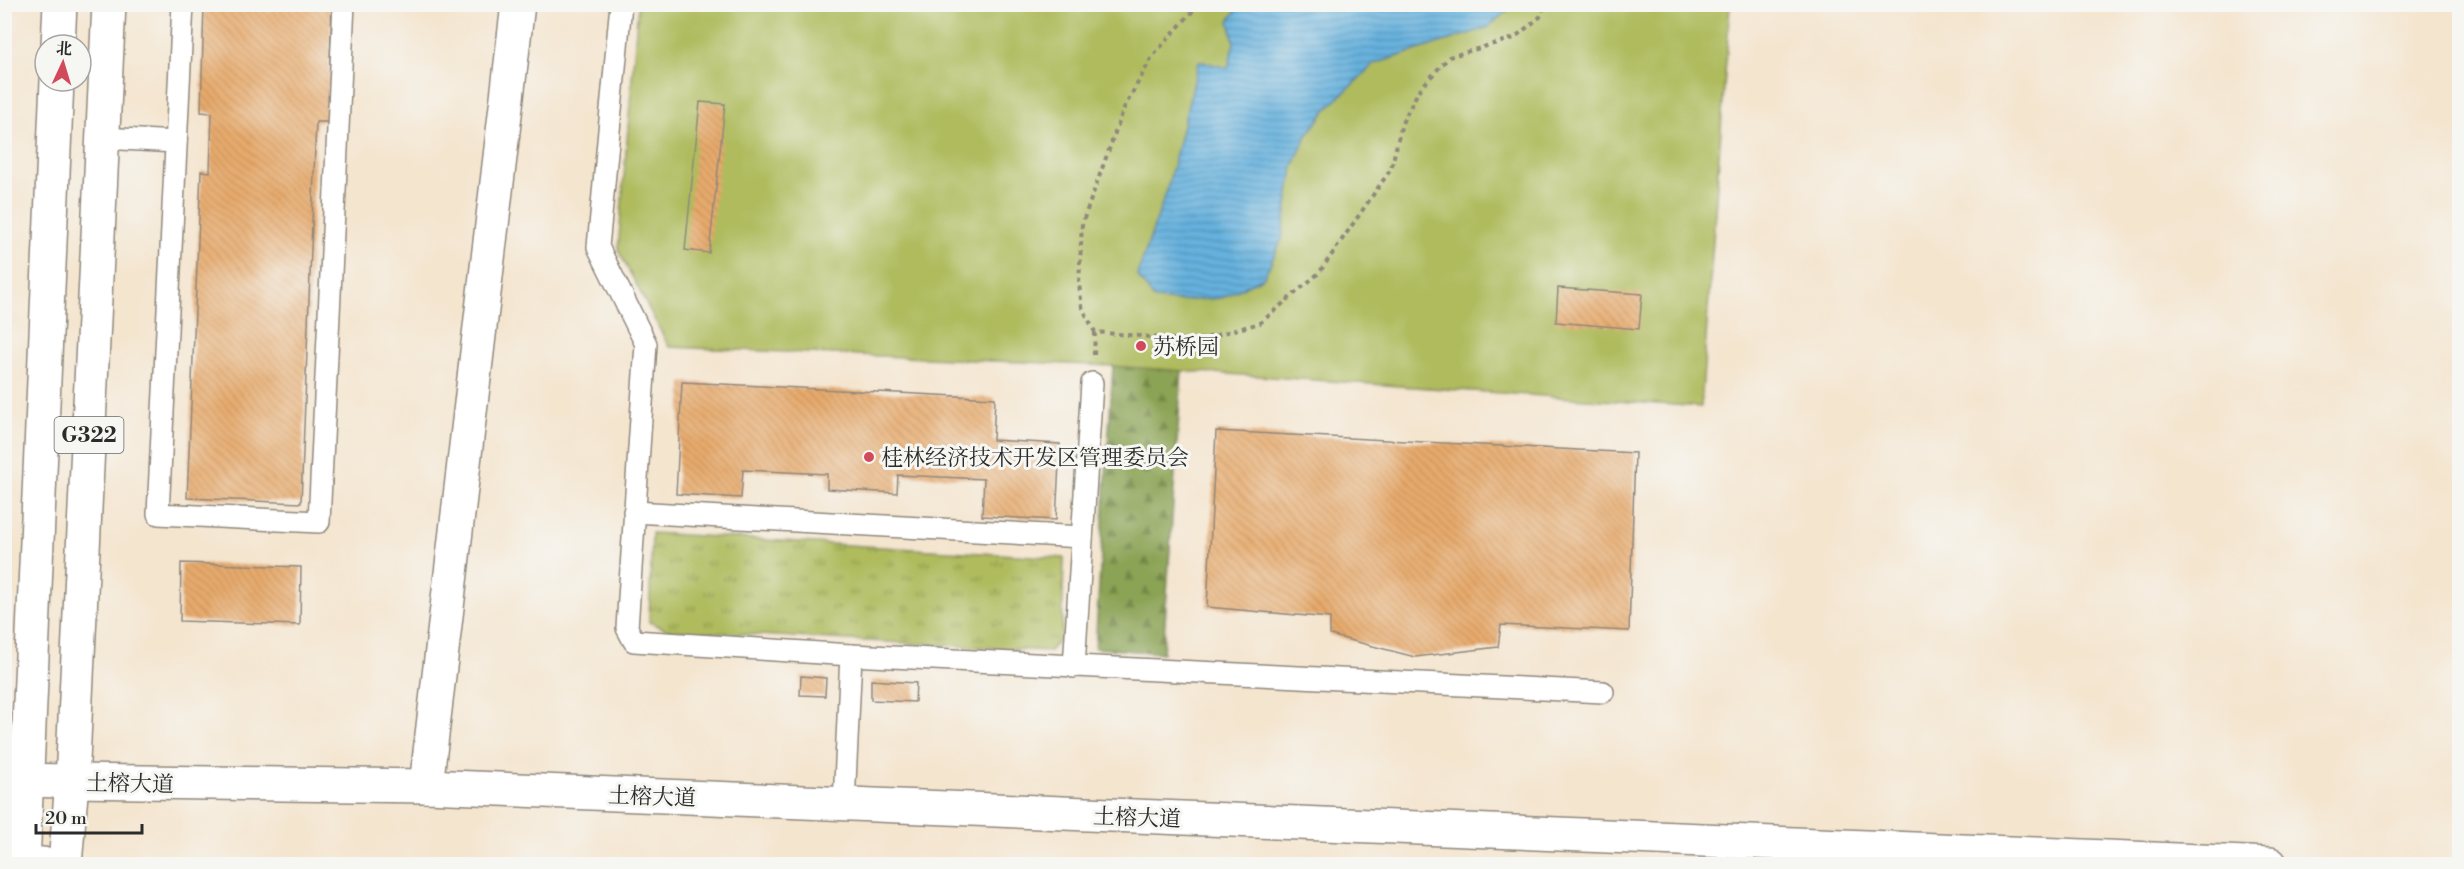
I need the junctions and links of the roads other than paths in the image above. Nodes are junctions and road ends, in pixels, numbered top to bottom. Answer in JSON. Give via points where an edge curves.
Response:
{"nodes":[{"id":1,"x":60,"y":4,"type":"edge"},
{"id":2,"x":109,"y":4,"type":"edge"},
{"id":3,"x":183,"y":4,"type":"edge"},
{"id":4,"x":344,"y":4,"type":"edge"},
{"id":5,"x":518,"y":4,"type":"edge"},
{"id":6,"x":621,"y":4,"type":"edge"},
{"id":7,"x":59,"y":33,"type":"edge"},
{"id":8,"x":56,"y":93,"type":"edge"},
{"id":9,"x":103,"y":138,"type":"junction"},
{"id":10,"x":176,"y":142,"type":"junction"},
{"id":11,"x":1092,"y":383,"type":"dead end"},
{"id":12,"x":634,"y":512,"type":"junction"},
{"id":13,"x":1082,"y":537,"type":"junction"},
{"id":14,"x":850,"y":655,"type":"junction"},
{"id":15,"x":1074,"y":667,"type":"junction"},
{"id":16,"x":1603,"y":692,"type":"dead end"},
{"id":17,"x":16,"y":781,"type":"edge"},
{"id":18,"x":72,"y":782,"type":"junction"},
{"id":19,"x":426,"y":786,"type":"junction"},
{"id":20,"x":844,"y":804,"type":"junction"},
{"id":21,"x":23,"y":864,"type":"edge"},
{"id":22,"x":65,"y":864,"type":"edge"},
{"id":23,"x":2270,"y":864,"type":"edge"}],
"edges":[{"from":1,"to":7,"type":"main road"},
{"from":2,"to":9,"type":"main road","number":"G322"},
{"from":3,"to":10,"type":"lane"},
{"from":4,"to":10,"type":"lane","via":[[319,522],[158,514]]},
{"from":5,"to":19,"type":"main road"},
{"from":6,"to":12,"type":"lane","via":[[598,247],[646,344]]},
{"from":8,"to":17,"type":"main road","number":"G322"},
{"from":9,"to":10,"type":"lane"},
{"from":9,"to":18,"type":"main road","number":"G322"},
{"from":11,"to":13,"type":"lane"},
{"from":12,"to":13,"type":"lane"},
{"from":12,"to":14,"type":"lane","via":[[627,628],[634,640]]},
{"from":13,"to":15,"type":"lane"},
{"from":14,"to":15,"type":"lane"},
{"from":14,"to":20,"type":"lane"},
{"from":15,"to":16,"type":"lane"},
{"from":17,"to":18,"type":"main road","name":"土榕大道"},
{"from":17,"to":21,"type":"main road","number":"G322"},
{"from":18,"to":19,"type":"main road","name":"土榕大道"},
{"from":18,"to":22,"type":"main road","number":"G322"},
{"from":19,"to":20,"type":"main road","name":"土榕大道"},
{"from":20,"to":23,"type":"main road","name":"土榕大道"}]}
